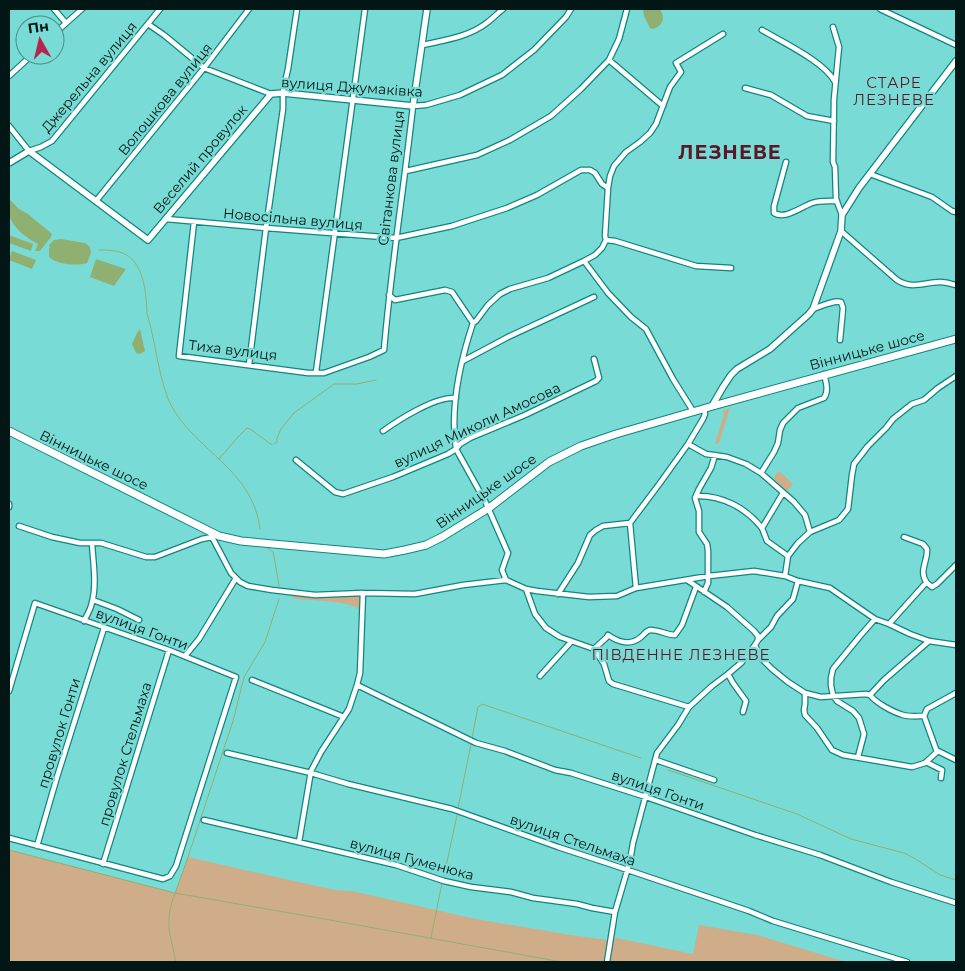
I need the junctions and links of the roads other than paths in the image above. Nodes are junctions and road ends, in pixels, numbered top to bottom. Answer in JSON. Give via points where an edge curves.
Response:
{"nodes":[{"id":1,"x":54,"y":9,"type":"edge"},
{"id":2,"x":82,"y":9,"type":"edge"},
{"id":3,"x":160,"y":9,"type":"edge"},
{"id":4,"x":249,"y":9,"type":"edge"},
{"id":5,"x":297,"y":9,"type":"edge"},
{"id":6,"x":365,"y":9,"type":"edge"},
{"id":7,"x":427,"y":9,"type":"edge"},
{"id":8,"x":503,"y":9,"type":"edge"},
{"id":9,"x":572,"y":9,"type":"edge"},
{"id":10,"x":627,"y":9,"type":"edge"},
{"id":11,"x":880,"y":9,"type":"edge"},
{"id":12,"x":66,"y":23,"type":"joint"},
{"id":13,"x":148,"y":24,"type":"junction"},
{"id":14,"x":833,"y":27,"type":"dead end"},
{"id":15,"x":762,"y":30,"type":"dead end"},
{"id":16,"x":723,"y":34,"type":"dead end"},
{"id":17,"x":423,"y":45,"type":"junction"},
{"id":18,"x":956,"y":45,"type":"edge"},
{"id":19,"x":609,"y":60,"type":"junction"},
{"id":20,"x":956,"y":61,"type":"edge"},
{"id":21,"x":21,"y":65,"type":"edge"},
{"id":22,"x":204,"y":68,"type":"junction"},
{"id":23,"x":9,"y":76,"type":"edge"},
{"id":24,"x":836,"y":82,"type":"junction"},
{"id":25,"x":745,"y":88,"type":"dead end"},
{"id":26,"x":283,"y":93,"type":"junction"},
{"id":27,"x":271,"y":94,"type":"junction"},
{"id":28,"x":353,"y":100,"type":"junction"},
{"id":29,"x":413,"y":106,"type":"junction"},
{"id":30,"x":663,"y":106,"type":"junction"},
{"id":31,"x":834,"y":121,"type":"junction"},
{"id":32,"x":9,"y":126,"type":"edge"},
{"id":33,"x":29,"y":151,"type":"junction"},
{"id":34,"x":786,"y":162,"type":"dead end"},
{"id":35,"x":9,"y":163,"type":"edge"},
{"id":36,"x":406,"y":171,"type":"junction"},
{"id":37,"x":870,"y":174,"type":"junction"},
{"id":38,"x":608,"y":188,"type":"junction"},
{"id":39,"x":96,"y":201,"type":"junction"},
{"id":40,"x":836,"y":201,"type":"junction"},
{"id":41,"x":956,"y":212,"type":"edge"},
{"id":42,"x":842,"y":215,"type":"junction"},
{"id":43,"x":166,"y":219,"type":"junction"},
{"id":44,"x":194,"y":222,"type":"junction"},
{"id":45,"x":266,"y":228,"type":"junction"},
{"id":46,"x":840,"y":231,"type":"junction"},
{"id":47,"x":335,"y":234,"type":"junction"},
{"id":48,"x":396,"y":238,"type":"junction"},
{"id":49,"x":606,"y":240,"type":"junction"},
{"id":50,"x":584,"y":261,"type":"junction"},
{"id":51,"x":731,"y":268,"type":"dead end"},
{"id":52,"x":956,"y":284,"type":"edge"},
{"id":53,"x":389,"y":295,"type":"junction"},
{"id":54,"x":594,"y":297,"type":"dead end"},
{"id":55,"x":814,"y":309,"type":"junction"},
{"id":56,"x":473,"y":323,"type":"junction"},
{"id":57,"x":956,"y":339,"type":"edge"},
{"id":58,"x":840,"y":340,"type":"dead end"},
{"id":59,"x":384,"y":350,"type":"joint"},
{"id":60,"x":594,"y":359,"type":"dead end"},
{"id":61,"x":462,"y":361,"type":"junction"},
{"id":62,"x":249,"y":365,"type":"junction"},
{"id":63,"x":316,"y":372,"type":"junction"},
{"id":64,"x":824,"y":374,"type":"junction"},
{"id":65,"x":956,"y":376,"type":"edge"},
{"id":66,"x":456,"y":398,"type":"junction"},
{"id":67,"x":708,"y":407,"type":"junction"},
{"id":68,"x":693,"y":412,"type":"junction"},
{"id":69,"x":9,"y":431,"type":"edge"},
{"id":70,"x":383,"y":431,"type":"dead end"},
{"id":71,"x":688,"y":444,"type":"junction"},
{"id":72,"x":456,"y":449,"type":"junction"},
{"id":73,"x":715,"y":455,"type":"junction"},
{"id":74,"x":296,"y":460,"type":"dead end"},
{"id":75,"x":760,"y":473,"type":"junction"},
{"id":76,"x":783,"y":493,"type":"junction"},
{"id":77,"x":696,"y":496,"type":"junction"},
{"id":78,"x":488,"y":508,"type":"junction"},
{"id":79,"x":630,"y":523,"type":"junction"},
{"id":80,"x":19,"y":526,"type":"dead end"},
{"id":81,"x":762,"y":528,"type":"junction"},
{"id":82,"x":810,"y":532,"type":"junction"},
{"id":83,"x":213,"y":535,"type":"junction"},
{"id":84,"x":904,"y":537,"type":"dead end"},
{"id":85,"x":92,"y":543,"type":"junction"},
{"id":86,"x":788,"y":556,"type":"junction"},
{"id":87,"x":956,"y":565,"type":"edge"},
{"id":88,"x":709,"y":576,"type":"junction"},
{"id":89,"x":784,"y":576,"type":"junction"},
{"id":90,"x":236,"y":578,"type":"junction"},
{"id":91,"x":506,"y":580,"type":"junction"},
{"id":92,"x":687,"y":580,"type":"junction"},
{"id":93,"x":798,"y":581,"type":"junction"},
{"id":94,"x":927,"y":583,"type":"junction"},
{"id":95,"x":696,"y":587,"type":"junction"},
{"id":96,"x":636,"y":588,"type":"junction"},
{"id":97,"x":526,"y":589,"type":"junction"},
{"id":98,"x":704,"y":592,"type":"junction"},
{"id":99,"x":363,"y":593,"type":"junction"},
{"id":100,"x":558,"y":594,"type":"junction"},
{"id":101,"x":93,"y":600,"type":"junction"},
{"id":102,"x":876,"y":619,"type":"junction"},
{"id":103,"x":139,"y":620,"type":"dead end"},
{"id":104,"x":84,"y":621,"type":"junction"},
{"id":105,"x":889,"y":624,"type":"junction"},
{"id":106,"x":104,"y":628,"type":"junction"},
{"id":107,"x":928,"y":641,"type":"junction"},
{"id":108,"x":571,"y":642,"type":"junction"},
{"id":109,"x":757,"y":643,"type":"junction"},
{"id":110,"x":956,"y":645,"type":"edge"},
{"id":111,"x":594,"y":649,"type":"junction"},
{"id":112,"x":170,"y":650,"type":"junction"},
{"id":113,"x":185,"y":656,"type":"junction"},
{"id":114,"x":728,"y":674,"type":"junction"},
{"id":115,"x":540,"y":676,"type":"dead end"},
{"id":116,"x":252,"y":680,"type":"dead end"},
{"id":117,"x":357,"y":685,"type":"junction"},
{"id":118,"x":9,"y":691,"type":"edge"},
{"id":119,"x":806,"y":693,"type":"junction"},
{"id":120,"x":956,"y":693,"type":"edge"},
{"id":121,"x":870,"y":695,"type":"junction"},
{"id":122,"x":833,"y":696,"type":"junction"},
{"id":123,"x":689,"y":707,"type":"junction"},
{"id":124,"x":743,"y":712,"type":"dead end"},
{"id":125,"x":924,"y":716,"type":"junction"},
{"id":126,"x":344,"y":718,"type":"junction"},
{"id":127,"x":937,"y":752,"type":"junction"},
{"id":128,"x":227,"y":753,"type":"dead end"},
{"id":129,"x":858,"y":757,"type":"junction"},
{"id":130,"x":656,"y":760,"type":"junction"},
{"id":131,"x":956,"y":760,"type":"edge"},
{"id":132,"x":926,"y":762,"type":"junction"},
{"id":133,"x":311,"y":773,"type":"junction"},
{"id":134,"x":941,"y":778,"type":"dead end"},
{"id":135,"x":714,"y":780,"type":"dead end"},
{"id":136,"x":646,"y":797,"type":"junction"},
{"id":137,"x":204,"y":820,"type":"dead end"},
{"id":138,"x":9,"y":838,"type":"edge"},
{"id":139,"x":299,"y":842,"type":"junction"},
{"id":140,"x":37,"y":846,"type":"junction"},
{"id":141,"x":103,"y":864,"type":"junction"},
{"id":142,"x":627,"y":869,"type":"junction"},
{"id":143,"x":956,"y":903,"type":"edge"},
{"id":144,"x":615,"y":912,"type":"junction"},
{"id":145,"x":608,"y":962,"type":"edge"},
{"id":146,"x":907,"y":962,"type":"edge"}],
"edges":[{"from":1,"to":12,"type":"street"},
{"from":2,"to":12,"type":"street"},
{"from":3,"to":13,"type":"street","name":"Джерельна вулиця"},
{"from":4,"to":22,"type":"street","name":"Волошкова вулиця"},
{"from":5,"to":26,"type":"street"},
{"from":6,"to":28,"type":"street"},
{"from":7,"to":17,"type":"street","name":"Світанкова вулиця"},
{"from":8,"to":17,"type":"street","via":[[487,23],[457,38]]},
{"from":9,"to":29,"type":"street","name":"вулиця Джумаківка","via":[[534,50],[502,76],[460,95]]},
{"from":10,"to":19,"type":"street"},
{"from":11,"to":18,"type":"street"},
{"from":13,"to":22,"type":"street","name":"вулиця Джумаківка"},
{"from":13,"to":33,"type":"street","name":"Джерельна вулиця","via":[[52,141]]},
{"from":14,"to":24,"type":"street","via":[[839,47]]},
{"from":15,"to":24,"type":"street","via":[[809,57]]},
{"from":16,"to":30,"type":"street","via":[[676,64],[681,72],[670,86]]},
{"from":17,"to":29,"type":"street","name":"Світанкова вулиця"},
{"from":19,"to":30,"type":"street"},
{"from":19,"to":36,"type":"street","via":[[551,116],[510,140],[477,155]]},
{"from":20,"to":37,"type":"street"},
{"from":21,"to":23,"type":"street"},
{"from":22,"to":27,"type":"street","name":"вулиця Джумаківка"},
{"from":22,"to":39,"type":"street","name":"Волошкова вулиця"},
{"from":24,"to":31,"type":"street"},
{"from":25,"to":31,"type":"street","via":[[771,95],[807,116]]},
{"from":26,"to":27,"type":"street","name":"вулиця Джумаківка"},
{"from":26,"to":28,"type":"street","name":"вулиця Джумаківка"},
{"from":26,"to":45,"type":"street"},
{"from":27,"to":43,"type":"street","name":"Веселий провулок"},
{"from":28,"to":29,"type":"street","name":"вулиця Джумаківка"},
{"from":28,"to":47,"type":"street"},
{"from":29,"to":36,"type":"street","name":"Світанкова вулиця"},
{"from":30,"to":38,"type":"street","via":[[650,133],[614,166]]},
{"from":31,"to":40,"type":"street"},
{"from":32,"to":33,"type":"street"},
{"from":33,"to":35,"type":"street"},
{"from":33,"to":39,"type":"street"},
{"from":34,"to":40,"type":"street","via":[[774,214],[783,215],[812,203]]},
{"from":36,"to":48,"type":"street","name":"Світанкова вулиця"},
{"from":37,"to":41,"type":"street","via":[[932,198]]},
{"from":37,"to":42,"type":"street"},
{"from":38,"to":48,"type":"street","name":"Новосільна вулиця","via":[[595,173],[581,170],[507,208],[452,226]]},
{"from":38,"to":49,"type":"street"},
{"from":39,"to":43,"type":"street","name":"Веселий провулок","via":[[148,240]]},
{"from":40,"to":42,"type":"street"},
{"from":42,"to":46,"type":"street"},
{"from":43,"to":44,"type":"street","name":"Новосільна вулиця"},
{"from":44,"to":45,"type":"street","name":"Новосільна вулиця"},
{"from":44,"to":62,"type":"street","name":"Тиха вулиця","via":[[179,356]]},
{"from":45,"to":47,"type":"street","name":"Новосільна вулиця"},
{"from":45,"to":62,"type":"street"},
{"from":46,"to":52,"type":"street","via":[[903,284]]},
{"from":46,"to":55,"type":"street"},
{"from":47,"to":48,"type":"street","name":"Новосільна вулиця"},
{"from":47,"to":63,"type":"street"},
{"from":48,"to":53,"type":"street","name":"Світанкова вулиця"},
{"from":49,"to":50,"type":"street","via":[[602,248]]},
{"from":49,"to":51,"type":"street","via":[[696,266]]},
{"from":50,"to":56,"type":"street","via":[[548,278],[500,294]]},
{"from":50,"to":68,"type":"street","via":[[608,293],[646,329]]},
{"from":53,"to":56,"type":"street","via":[[395,300],[445,290],[452,292]]},
{"from":53,"to":59,"type":"street","name":"Світанкова вулиця"},
{"from":54,"to":61,"type":"street"},
{"from":55,"to":58,"type":"street","via":[[841,302]]},
{"from":55,"to":67,"type":"street","via":[[770,349],[738,369]]},
{"from":56,"to":61,"type":"street"},
{"from":57,"to":64,"type":"main road","name":"Вінницьке шосе"},
{"from":59,"to":63,"type":"street","name":"Тиха вулиця","via":[[324,373]]},
{"from":60,"to":72,"type":"street","name":"вулиця Миколи Амосова","via":[[599,378],[596,382],[470,438]]},
{"from":61,"to":66,"type":"street"},
{"from":62,"to":63,"type":"street","name":"Тиха вулиця"},
{"from":64,"to":67,"type":"main road","name":"Вінницьке шосе"},
{"from":64,"to":75,"type":"street","via":[[827,389],[824,398],[798,408],[783,423],[774,452]]},
{"from":65,"to":82,"type":"street","via":[[893,419],[854,464],[850,503],[844,514],[839,520]]},
{"from":66,"to":70,"type":"street","via":[[426,406]]},
{"from":66,"to":72,"type":"street"},
{"from":67,"to":68,"type":"main road","name":"Вінницьке шосе"},
{"from":67,"to":71,"type":"street"},
{"from":68,"to":78,"type":"main road","name":"Вінницьке шосе","via":[[581,446],[549,462]]},
{"from":69,"to":83,"type":"main road","name":"Вінницьке шосе"},
{"from":71,"to":73,"type":"street"},
{"from":71,"to":79,"type":"street"},
{"from":72,"to":74,"type":"street","name":"вулиця Миколи Амосова","via":[[394,477],[343,494],[335,492]]},
{"from":72,"to":78,"type":"street"},
{"from":73,"to":75,"type":"street","via":[[727,456]]},
{"from":73,"to":77,"type":"street"},
{"from":75,"to":76,"type":"street"},
{"from":76,"to":81,"type":"street"},
{"from":76,"to":82,"type":"street","via":[[805,515]]},
{"from":77,"to":81,"type":"street","via":[[715,497],[737,506],[755,518]]},
{"from":77,"to":88,"type":"street","via":[[699,532],[707,544]]},
{"from":78,"to":83,"type":"main road","name":"Вінницьке шосе","via":[[426,545],[384,554],[241,541]]},
{"from":78,"to":91,"type":"street","via":[[508,553],[502,570]]},
{"from":79,"to":96,"type":"street"},
{"from":79,"to":100,"type":"street","via":[[603,526],[596,530]]},
{"from":80,"to":85,"type":"street","via":[[52,537]]},
{"from":81,"to":86,"type":"street","via":[[767,541]]},
{"from":82,"to":86,"type":"street"},
{"from":83,"to":85,"type":"street","via":[[155,558],[102,542]]},
{"from":83,"to":90,"type":"street","via":[[231,574]]},
{"from":84,"to":94,"type":"street","via":[[923,544],[927,549],[923,567]]},
{"from":85,"to":101,"type":"street"},
{"from":86,"to":89,"type":"street"},
{"from":87,"to":94,"type":"street","via":[[937,584],[932,587]]},
{"from":88,"to":89,"type":"street","via":[[754,570]]},
{"from":88,"to":92,"type":"street"},
{"from":88,"to":98,"type":"street"},
{"from":89,"to":93,"type":"street"},
{"from":90,"to":99,"type":"street","via":[[248,586],[272,590],[315,595]]},
{"from":90,"to":113,"type":"street"},
{"from":91,"to":97,"type":"street"},
{"from":91,"to":99,"type":"street","via":[[415,594]]},
{"from":92,"to":95,"type":"street"},
{"from":92,"to":96,"type":"street"},
{"from":93,"to":102,"type":"street","via":[[830,588]]},
{"from":93,"to":109,"type":"street","via":[[793,599]]},
{"from":94,"to":105,"type":"street"},
{"from":95,"to":98,"type":"street"},
{"from":95,"to":111,"type":"street","via":[[675,635],[652,630],[632,643],[608,635]]},
{"from":96,"to":100,"type":"street","via":[[617,596]]},
{"from":97,"to":100,"type":"street"},
{"from":97,"to":108,"type":"street","via":[[535,614],[546,628]]},
{"from":98,"to":109,"type":"street","via":[[747,625],[758,636]]},
{"from":99,"to":117,"type":"street"},
{"from":101,"to":103,"type":"street"},
{"from":101,"to":104,"type":"street"},
{"from":102,"to":105,"type":"street"},
{"from":102,"to":122,"type":"street","via":[[833,669],[830,686]]},
{"from":104,"to":106,"type":"street","name":"вулиця Гонти"},
{"from":104,"to":118,"type":"street","name":"вулиця Гонти","via":[[35,603]]},
{"from":105,"to":107,"type":"street"},
{"from":106,"to":112,"type":"street","name":"вулиця Гонти"},
{"from":106,"to":140,"type":"street","name":"провулок Гонти"},
{"from":107,"to":110,"type":"street"},
{"from":107,"to":121,"type":"street"},
{"from":108,"to":111,"type":"street"},
{"from":108,"to":115,"type":"street"},
{"from":109,"to":114,"type":"street"},
{"from":109,"to":119,"type":"street","via":[[760,657]]},
{"from":111,"to":123,"type":"street","via":[[613,684]]},
{"from":112,"to":113,"type":"street","name":"вулиця Гонти"},
{"from":112,"to":141,"type":"street","name":"провулок Стельмаха"},
{"from":113,"to":141,"type":"street","name":"вулиця Гонти","via":[[236,677],[176,866],[170,876],[163,879]]},
{"from":114,"to":123,"type":"street"},
{"from":114,"to":124,"type":"street","via":[[746,700]]},
{"from":116,"to":126,"type":"street"},
{"from":117,"to":126,"type":"street"},
{"from":117,"to":136,"type":"street","name":"вулиця Гонти","via":[[476,743]]},
{"from":119,"to":122,"type":"street"},
{"from":119,"to":129,"type":"street","via":[[805,715],[832,750]]},
{"from":120,"to":125,"type":"street","via":[[927,709]]},
{"from":121,"to":122,"type":"street"},
{"from":121,"to":125,"type":"street","via":[[903,715]]},
{"from":122,"to":129,"type":"street","via":[[859,718],[864,734]]},
{"from":123,"to":130,"type":"street","via":[[657,753]]},
{"from":125,"to":127,"type":"street"},
{"from":126,"to":133,"type":"street"},
{"from":127,"to":131,"type":"street"},
{"from":127,"to":132,"type":"street"},
{"from":128,"to":133,"type":"street","name":"вулиця Стельмаха"},
{"from":129,"to":132,"type":"street","via":[[912,767]]},
{"from":130,"to":135,"type":"street"},
{"from":130,"to":136,"type":"street"},
{"from":132,"to":134,"type":"street","via":[[942,770]]},
{"from":133,"to":139,"type":"street"},
{"from":133,"to":142,"type":"street","name":"вулиця Стельмаха","via":[[452,809]]},
{"from":136,"to":142,"type":"street"},
{"from":136,"to":143,"type":"street","name":"вулиця Гонти"},
{"from":137,"to":139,"type":"street","name":"вулиця Гуменюка"},
{"from":138,"to":140,"type":"street"},
{"from":139,"to":144,"type":"street","name":"вулиця Гуменюка","via":[[471,887]]},
{"from":140,"to":141,"type":"street"},
{"from":142,"to":144,"type":"street"},
{"from":142,"to":146,"type":"street","name":"вулиця Стельмаха","via":[[772,921]]},
{"from":144,"to":145,"type":"street"}]}
